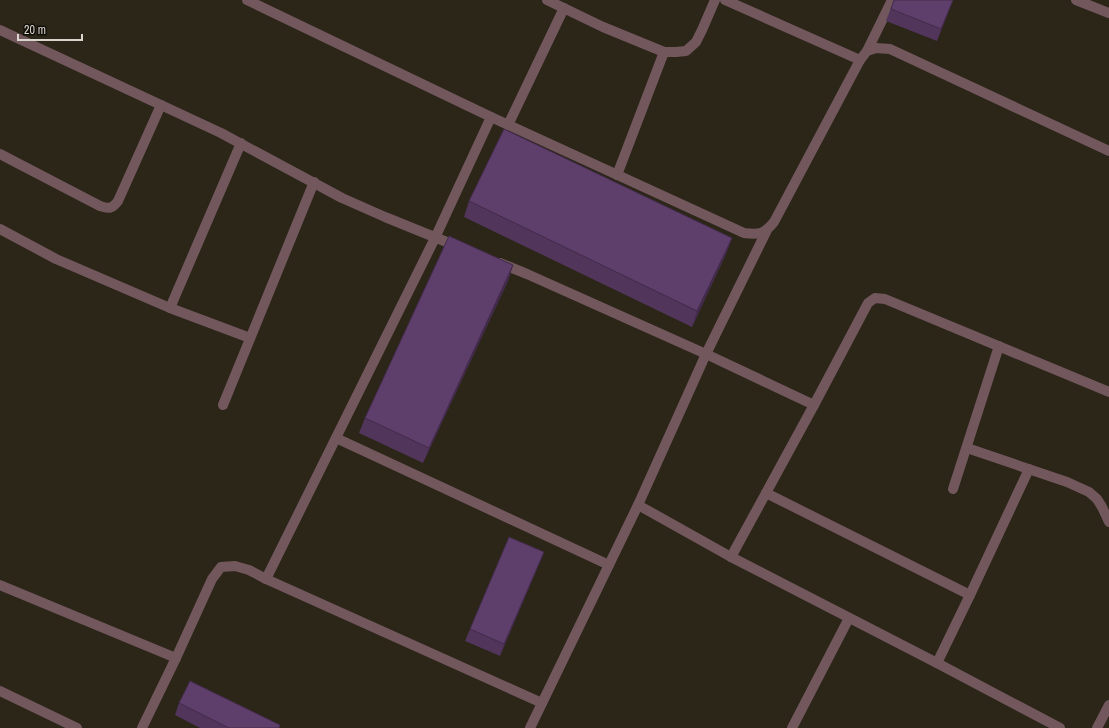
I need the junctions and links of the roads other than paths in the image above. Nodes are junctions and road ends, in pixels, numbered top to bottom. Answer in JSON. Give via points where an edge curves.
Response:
{"nodes":[{"id":1,"x":247,"y":0,"type":"edge"},
{"id":2,"x":546,"y":0,"type":"edge"},
{"id":3,"x":714,"y":0,"type":"edge"},
{"id":4,"x":725,"y":0,"type":"edge"},
{"id":5,"x":892,"y":0,"type":"edge"},
{"id":6,"x":1076,"y":0,"type":"edge"},
{"id":7,"x":564,"y":8,"type":"junction"},
{"id":8,"x":1109,"y":13,"type":"edge"},
{"id":9,"x":0,"y":30,"type":"edge"},
{"id":10,"x":867,"y":51,"type":"junction"},
{"id":11,"x":664,"y":52,"type":"junction"},
{"id":12,"x":860,"y":60,"type":"junction"},
{"id":13,"x":161,"y":105,"type":"junction"},
{"id":14,"x":492,"y":117,"type":"junction"},
{"id":15,"x":508,"y":125,"type":"junction"},
{"id":16,"x":241,"y":143,"type":"junction"},
{"id":17,"x":1109,"y":151,"type":"edge"},
{"id":18,"x":0,"y":154,"type":"edge"},
{"id":19,"x":617,"y":174,"type":"junction"},
{"id":20,"x":314,"y":182,"type":"junction"},
{"id":21,"x":0,"y":229,"type":"edge"},
{"id":22,"x":767,"y":230,"type":"junction"},
{"id":23,"x":435,"y":238,"type":"junction"},
{"id":24,"x":470,"y":252,"type":"edge"},
{"id":25,"x":491,"y":260,"type":"edge"},
{"id":26,"x":170,"y":308,"type":"junction"},
{"id":27,"x":250,"y":338,"type":"junction"},
{"id":28,"x":999,"y":346,"type":"junction"},
{"id":29,"x":706,"y":354,"type":"junction"},
{"id":30,"x":1109,"y":392,"type":"edge"},
{"id":31,"x":223,"y":405,"type":"dead end"},
{"id":32,"x":814,"y":405,"type":"junction"},
{"id":33,"x":336,"y":438,"type":"junction"},
{"id":34,"x":967,"y":448,"type":"junction"},
{"id":35,"x":1029,"y":469,"type":"junction"},
{"id":36,"x":953,"y":489,"type":"dead end"},
{"id":37,"x":766,"y":493,"type":"junction"},
{"id":38,"x":638,"y":505,"type":"junction"},
{"id":39,"x":1109,"y":522,"type":"edge"},
{"id":40,"x":731,"y":557,"type":"junction"},
{"id":41,"x":609,"y":565,"type":"junction"},
{"id":42,"x":266,"y":580,"type":"junction"},
{"id":43,"x":0,"y":585,"type":"edge"},
{"id":44,"x":970,"y":595,"type":"junction"},
{"id":45,"x":849,"y":618,"type":"junction"},
{"id":46,"x":176,"y":658,"type":"junction"},
{"id":47,"x":937,"y":663,"type":"junction"},
{"id":48,"x":0,"y":690,"type":"edge"},
{"id":49,"x":542,"y":703,"type":"junction"},
{"id":50,"x":1109,"y":705,"type":"edge"},
{"id":51,"x":77,"y":728,"type":"edge"},
{"id":52,"x":142,"y":728,"type":"edge"},
{"id":53,"x":530,"y":728,"type":"edge"},
{"id":54,"x":792,"y":728,"type":"edge"},
{"id":55,"x":1060,"y":728,"type":"edge"},
{"id":56,"x":1097,"y":728,"type":"edge"}],
"edges":[{"from":1,"to":14,"type":"street"},
{"from":2,"to":7,"type":"street"},
{"from":3,"to":11,"type":"street","via":[[696,42],[686,51]]},
{"from":4,"to":12,"type":"street"},
{"from":5,"to":10,"type":"street"},
{"from":6,"to":8,"type":"street"},
{"from":7,"to":11,"type":"street"},
{"from":7,"to":15,"type":"street"},
{"from":9,"to":13,"type":"street"},
{"from":10,"to":12,"type":"street"},
{"from":10,"to":17,"type":"street","via":[[876,48],[890,49]]},
{"from":11,"to":19,"type":"street"},
{"from":12,"to":22,"type":"street","via":[[774,222]]},
{"from":13,"to":16,"type":"street"},
{"from":13,"to":18,"type":"street","via":[[114,207],[100,206]]},
{"from":14,"to":15,"type":"street"},
{"from":14,"to":23,"type":"street"},
{"from":15,"to":19,"type":"street"},
{"from":16,"to":20,"type":"street"},
{"from":16,"to":26,"type":"street"},
{"from":19,"to":22,"type":"street","via":[[744,233],[756,234]]},
{"from":20,"to":23,"type":"street","via":[[342,198]]},
{"from":20,"to":27,"type":"street"},
{"from":21,"to":26,"type":"street","via":[[56,259]]},
{"from":22,"to":29,"type":"street"},
{"from":23,"to":24,"type":"street"},
{"from":23,"to":33,"type":"street"},
{"from":25,"to":29,"type":"street"},
{"from":26,"to":27,"type":"street"},
{"from":27,"to":31,"type":"street"},
{"from":28,"to":30,"type":"street"},
{"from":28,"to":32,"type":"street","via":[[885,299],[876,298],[868,303]]},
{"from":28,"to":34,"type":"street"},
{"from":29,"to":32,"type":"street"},
{"from":29,"to":38,"type":"street"},
{"from":32,"to":37,"type":"street"},
{"from":33,"to":41,"type":"street"},
{"from":33,"to":42,"type":"street"},
{"from":34,"to":35,"type":"street"},
{"from":34,"to":36,"type":"street"},
{"from":35,"to":39,"type":"street","via":[[1089,492],[1097,499]]},
{"from":35,"to":44,"type":"street"},
{"from":37,"to":40,"type":"street"},
{"from":37,"to":44,"type":"street"},
{"from":38,"to":40,"type":"street"},
{"from":38,"to":41,"type":"street"},
{"from":40,"to":45,"type":"street"},
{"from":41,"to":49,"type":"street"},
{"from":42,"to":46,"type":"street","via":[[249,570],[235,566],[221,567],[212,579]]},
{"from":42,"to":49,"type":"street"},
{"from":43,"to":46,"type":"street"},
{"from":44,"to":47,"type":"street"},
{"from":45,"to":47,"type":"street"},
{"from":45,"to":54,"type":"street"},
{"from":46,"to":52,"type":"street"},
{"from":47,"to":55,"type":"street"},
{"from":48,"to":51,"type":"street"},
{"from":49,"to":53,"type":"street"},
{"from":50,"to":56,"type":"street"}]}
